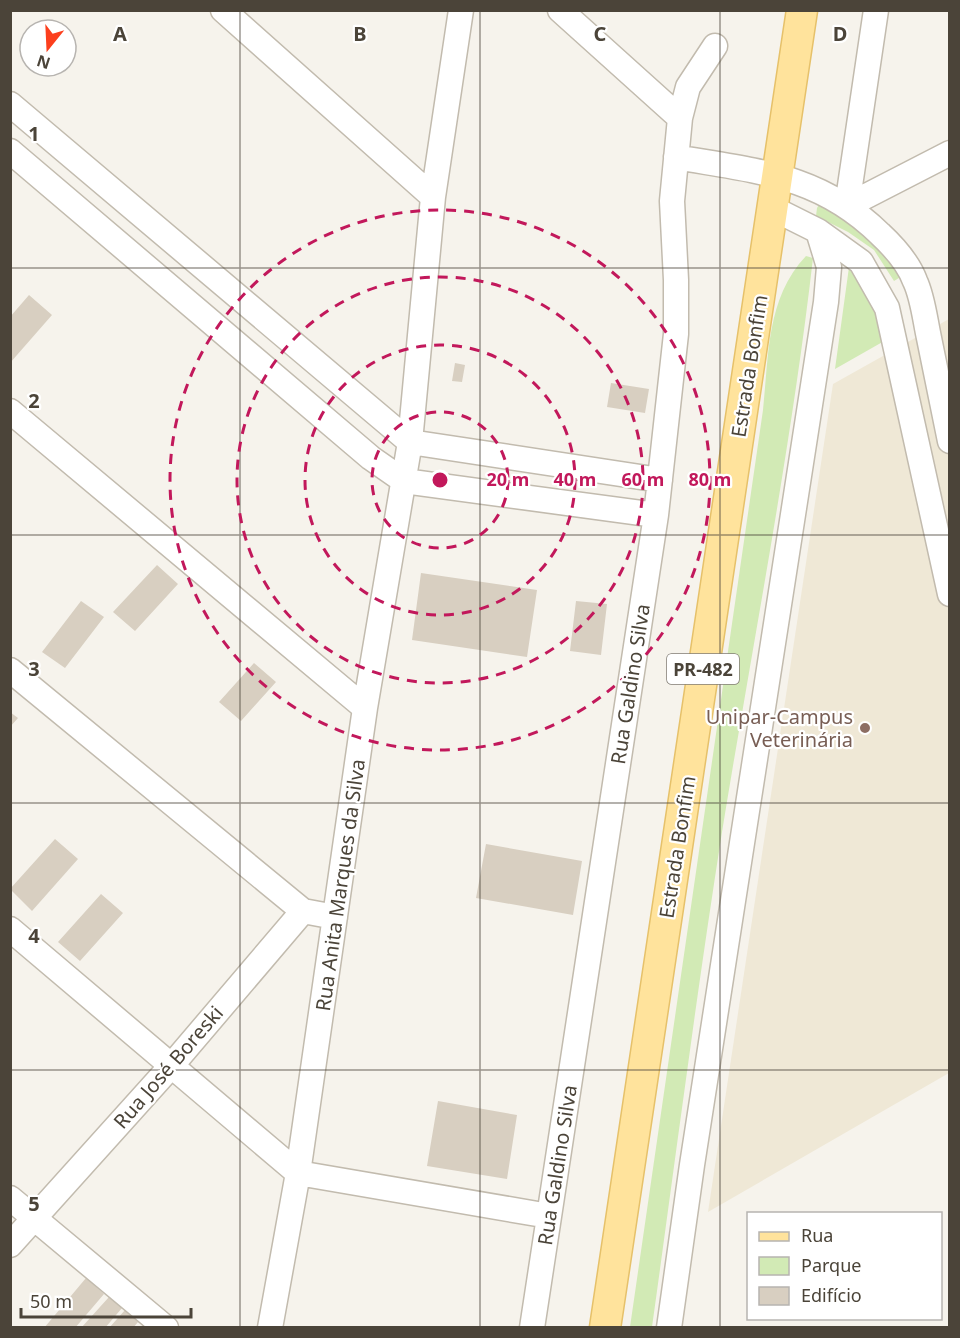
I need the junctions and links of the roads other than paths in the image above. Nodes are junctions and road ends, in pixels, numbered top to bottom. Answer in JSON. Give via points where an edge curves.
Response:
{"nodes":[{"id":1,"x":223,"y":10,"type":"edge"},
{"id":2,"x":461,"y":10,"type":"edge"},
{"id":3,"x":560,"y":10,"type":"edge"},
{"id":4,"x":802,"y":10,"type":"edge"},
{"id":5,"x":876,"y":10,"type":"edge"},
{"id":6,"x":715,"y":46,"type":"dead end"},
{"id":7,"x":10,"y":104,"type":"edge"},
{"id":8,"x":680,"y":118,"type":"junction"},
{"id":9,"x":10,"y":152,"type":"edge"},
{"id":10,"x":950,"y":153,"type":"edge"},
{"id":11,"x":676,"y":157,"type":"junction"},
{"id":12,"x":778,"y":175,"type":"junction"},
{"id":13,"x":433,"y":197,"type":"junction"},
{"id":14,"x":847,"y":206,"type":"junction"},
{"id":15,"x":772,"y":208,"type":"junction"},
{"id":16,"x":818,"y":231,"type":"junction"},
{"id":17,"x":915,"y":281,"type":"junction"},
{"id":18,"x":882,"y":299,"type":"junction"},
{"id":19,"x":10,"y":411,"type":"edge"},
{"id":20,"x":950,"y":441,"type":"edge"},
{"id":21,"x":410,"y":442,"type":"junction"},
{"id":22,"x":660,"y":480,"type":"junction"},
{"id":23,"x":404,"y":481,"type":"junction"},
{"id":24,"x":656,"y":515,"type":"junction"},
{"id":25,"x":950,"y":594,"type":"edge"},
{"id":26,"x":10,"y":670,"type":"edge"},
{"id":27,"x":365,"y":708,"type":"junction"},
{"id":28,"x":303,"y":911,"type":"junction"},
{"id":29,"x":335,"y":916,"type":"junction"},
{"id":30,"x":10,"y":929,"type":"edge"},
{"id":31,"x":172,"y":1065,"type":"junction"},
{"id":32,"x":298,"y":1173,"type":"junction"},
{"id":33,"x":10,"y":1198,"type":"edge"},
{"id":34,"x":549,"y":1216,"type":"junction"},
{"id":35,"x":33,"y":1218,"type":"junction"},
{"id":36,"x":10,"y":1245,"type":"edge"},
{"id":37,"x":166,"y":1328,"type":"edge"},
{"id":38,"x":270,"y":1328,"type":"edge"},
{"id":39,"x":532,"y":1328,"type":"edge"},
{"id":40,"x":605,"y":1328,"type":"edge"},
{"id":41,"x":669,"y":1328,"type":"edge"}],
"edges":[{"from":1,"to":13,"type":"street"},
{"from":2,"to":13,"type":"street","name":"Rua Anita Marques da Silva"},
{"from":3,"to":8,"type":"street"},
{"from":4,"to":12,"type":"main road","name":"Estrada Bonfim","number":"PR-482"},
{"from":5,"to":14,"type":"street"},
{"from":6,"to":8,"type":"street","name":"Rua Galdino Silva","via":[[688,87]]},
{"from":7,"to":21,"type":"street"},
{"from":8,"to":11,"type":"street","name":"Rua Galdino Silva"},
{"from":9,"to":23,"type":"street","via":[[371,458]]},
{"from":10,"to":14,"type":"street"},
{"from":11,"to":12,"type":"street"},
{"from":11,"to":22,"type":"street","name":"Rua Galdino Silva","via":[[672,201],[676,334]]},
{"from":12,"to":14,"type":"street","via":[[802,182]]},
{"from":12,"to":15,"type":"main road","name":"Estrada Bonfim","number":"PR-482"},
{"from":13,"to":21,"type":"street","name":"Rua Anita Marques da Silva"},
{"from":14,"to":17,"type":"street","via":[[897,250]]},
{"from":15,"to":16,"type":"street"},
{"from":15,"to":40,"type":"main road","name":"Estrada Bonfim","number":"PR-482"},
{"from":16,"to":18,"type":"street","via":[[861,262]]},
{"from":16,"to":41,"type":"street","via":[[829,267],[826,302]]},
{"from":17,"to":18,"type":"street"},
{"from":17,"to":20,"type":"street"},
{"from":18,"to":25,"type":"street"},
{"from":19,"to":27,"type":"street"},
{"from":21,"to":22,"type":"street"},
{"from":21,"to":23,"type":"street","name":"Rua Anita Marques da Silva"},
{"from":22,"to":24,"type":"street","name":"Rua Galdino Silva"},
{"from":23,"to":24,"type":"street"},
{"from":23,"to":27,"type":"street","name":"Rua Anita Marques da Silva"},
{"from":24,"to":34,"type":"street","name":"Rua Galdino Silva"},
{"from":26,"to":28,"type":"street"},
{"from":27,"to":29,"type":"street","name":"Rua Anita Marques da Silva"},
{"from":28,"to":29,"type":"street"},
{"from":28,"to":31,"type":"street","name":"Rua José Boreski"},
{"from":29,"to":32,"type":"street","name":"Rua Anita Marques da Silva"},
{"from":30,"to":31,"type":"street"},
{"from":31,"to":32,"type":"street"},
{"from":31,"to":35,"type":"street","name":"Rua José Boreski"},
{"from":32,"to":34,"type":"street"},
{"from":32,"to":38,"type":"street","name":"Rua Anita Marques da Silva"},
{"from":33,"to":35,"type":"street"},
{"from":34,"to":39,"type":"street","name":"Rua Galdino Silva"},
{"from":35,"to":36,"type":"street","name":"Rua José Boreski"},
{"from":35,"to":37,"type":"street"}]}
